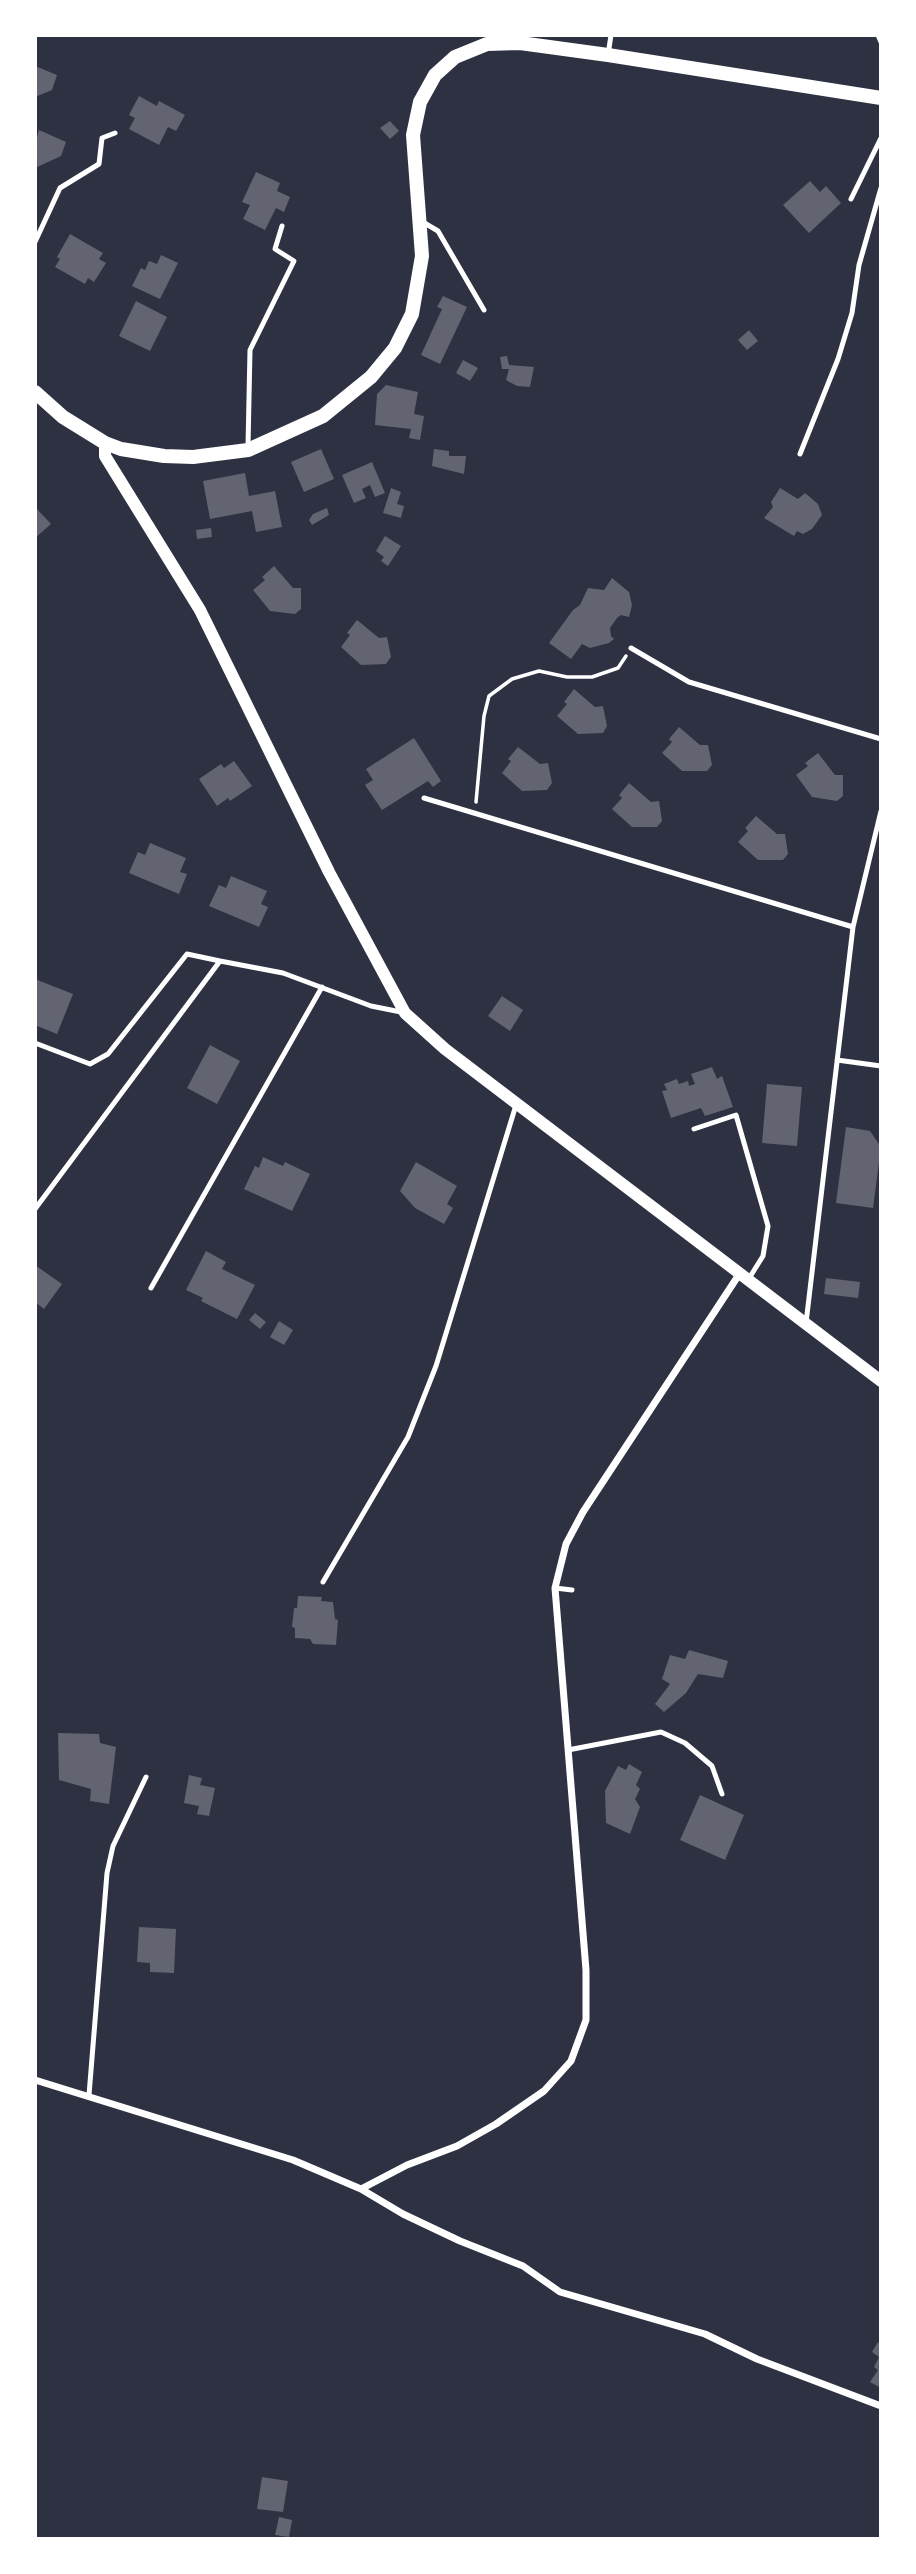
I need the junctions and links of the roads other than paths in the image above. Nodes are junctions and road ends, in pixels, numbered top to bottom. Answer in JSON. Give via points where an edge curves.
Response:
{"nodes":[{"id":1,"x":611,"y":35,"type":"edge"},
{"id":2,"x":878,"y":35,"type":"edge"},
{"id":3,"x":881,"y":42,"type":"edge"},
{"id":4,"x":608,"y":55,"type":"junction"},
{"id":5,"x":881,"y":98,"type":"edge"},
{"id":6,"x":115,"y":134,"type":"dead end"},
{"id":7,"x":881,"y":138,"type":"edge"},
{"id":8,"x":881,"y":188,"type":"edge"},
{"id":9,"x":852,"y":199,"type":"dead end"},
{"id":10,"x":419,"y":219,"type":"junction"},
{"id":11,"x":282,"y":226,"type":"dead end"},
{"id":12,"x":35,"y":242,"type":"edge"},
{"id":13,"x":484,"y":310,"type":"dead end"},
{"id":14,"x":35,"y":392,"type":"edge"},
{"id":15,"x":105,"y":443,"type":"junction"},
{"id":16,"x":248,"y":450,"type":"junction"},
{"id":17,"x":800,"y":454,"type":"dead end"},
{"id":18,"x":631,"y":648,"type":"road end"},
{"id":19,"x":881,"y":738,"type":"edge"},
{"id":20,"x":424,"y":798,"type":"dead end"},
{"id":21,"x":881,"y":811,"type":"edge"},
{"id":22,"x":853,"y":927,"type":"junction"},
{"id":23,"x":220,"y":961,"type":"junction"},
{"id":24,"x":322,"y":988,"type":"junction"},
{"id":25,"x":405,"y":1013,"type":"junction"},
{"id":26,"x":35,"y":1043,"type":"edge"},
{"id":27,"x":837,"y":1059,"type":"junction"},
{"id":28,"x":881,"y":1066,"type":"edge"},
{"id":29,"x":517,"y":1102,"type":"junction"},
{"id":30,"x":694,"y":1129,"type":"dead end"},
{"id":31,"x":35,"y":1209,"type":"edge"},
{"id":32,"x":744,"y":1276,"type":"junction"},
{"id":33,"x":150,"y":1288,"type":"dead end"},
{"id":34,"x":806,"y":1323,"type":"junction"},
{"id":35,"x":881,"y":1381,"type":"edge"},
{"id":36,"x":323,"y":1583,"type":"dead end"},
{"id":37,"x":555,"y":1588,"type":"junction"},
{"id":38,"x":572,"y":1590,"type":"dead end"},
{"id":39,"x":568,"y":1750,"type":"junction"},
{"id":40,"x":146,"y":1777,"type":"dead end"},
{"id":41,"x":722,"y":1794,"type":"dead end"},
{"id":42,"x":35,"y":2080,"type":"edge"},
{"id":43,"x":89,"y":2095,"type":"junction"},
{"id":44,"x":361,"y":2189,"type":"junction"},
{"id":45,"x":881,"y":2406,"type":"edge"}],
"edges":[{"from":1,"to":4,"type":"lane"},
{"from":2,"to":3,"type":"lane"},
{"from":4,"to":5,"type":"main road"},
{"from":4,"to":10,"type":"main road","via":[[520,43],[487,44],[455,57],[435,75],[420,102],[413,135]]},
{"from":6,"to":12,"type":"lane","via":[[102,138],[99,164],[60,188]]},
{"from":7,"to":9,"type":"lane"},
{"from":8,"to":17,"type":"lane","via":[[838,359]]},
{"from":10,"to":13,"type":"lane","via":[[438,231]]},
{"from":10,"to":16,"type":"main road","via":[[422,256],[412,314],[395,348],[371,377],[323,416]]},
{"from":11,"to":16,"type":"lane","via":[[275,249],[294,261],[250,351]]},
{"from":14,"to":15,"type":"main road","via":[[63,417]]},
{"from":15,"to":16,"type":"main road","via":[[164,456]]},
{"from":15,"to":25,"type":"street","via":[[105,456],[200,610],[329,872]]},
{"from":18,"to":19,"type":"lane","via":[[688,682]]},
{"from":20,"to":22,"type":"lane"},
{"from":21,"to":22,"type":"lane"},
{"from":22,"to":27,"type":"lane"},
{"from":23,"to":24,"type":"lane","via":[[283,973]]},
{"from":23,"to":26,"type":"lane","via":[[187,954],[108,1054],[90,1064]]},
{"from":23,"to":31,"type":"lane"},
{"from":24,"to":25,"type":"lane"},
{"from":24,"to":33,"type":"lane"},
{"from":25,"to":29,"type":"street"},
{"from":27,"to":28,"type":"lane"},
{"from":27,"to":34,"type":"lane"},
{"from":29,"to":32,"type":"street"},
{"from":29,"to":36,"type":"lane","via":[[436,1366],[408,1437]]},
{"from":30,"to":32,"type":"lane","via":[[736,1115],[768,1226],[763,1256]]},
{"from":32,"to":34,"type":"street"},
{"from":32,"to":37,"type":"street","via":[[583,1512],[566,1544]]},
{"from":34,"to":35,"type":"street"},
{"from":37,"to":38,"type":"lane"},
{"from":37,"to":39,"type":"street"},
{"from":39,"to":41,"type":"lane","via":[[661,1732],[685,1743],[712,1766]]},
{"from":39,"to":44,"type":"street","via":[[586,1970],[586,2020],[572,2061],[544,2091],[496,2124]]},
{"from":40,"to":43,"type":"lane","via":[[113,1846],[107,1873]]},
{"from":42,"to":43,"type":"street"},
{"from":43,"to":44,"type":"street","via":[[293,2160]]},
{"from":44,"to":45,"type":"street","via":[[414,2219],[523,2266],[560,2292],[705,2334]]}]}
